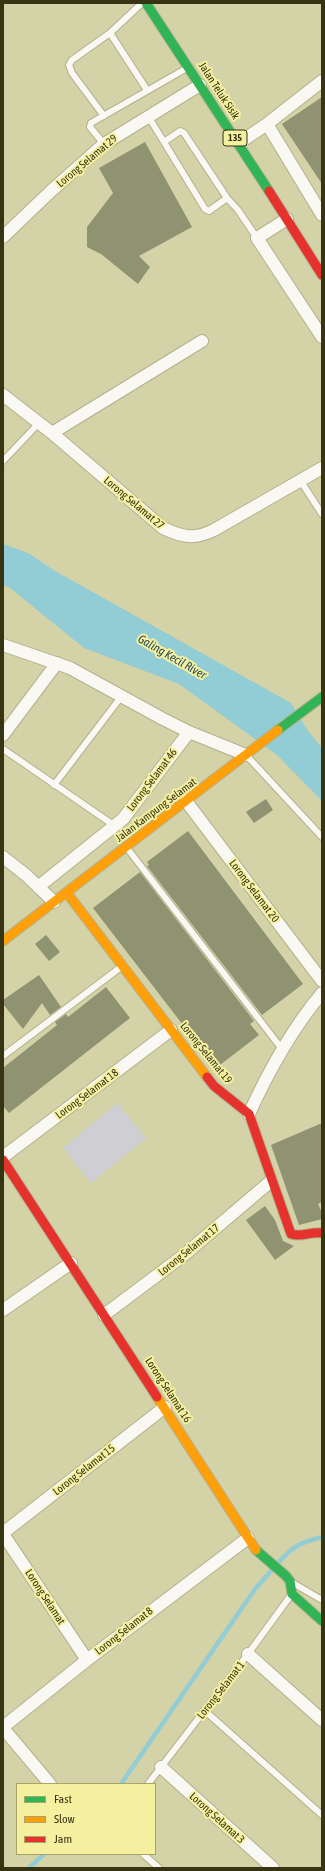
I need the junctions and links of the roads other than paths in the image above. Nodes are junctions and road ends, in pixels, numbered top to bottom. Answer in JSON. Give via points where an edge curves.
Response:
{"nodes":[{"id":1,"x":142,"y":3,"type":"edge"},
{"id":2,"x":146,"y":3,"type":"edge"},
{"id":3,"x":110,"y":33,"type":"junction"},
{"id":4,"x":189,"y":67,"type":"junction"},
{"id":5,"x":322,"y":82,"type":"edge"},
{"id":6,"x":200,"y":85,"type":"junction"},
{"id":7,"x":148,"y":90,"type":"junction"},
{"id":8,"x":104,"y":116,"type":"junction"},
{"id":9,"x":148,"y":116,"type":"junction"},
{"id":10,"x":267,"y":124,"type":"junction"},
{"id":11,"x":164,"y":142,"type":"junction"},
{"id":12,"x":239,"y":143,"type":"junction"},
{"id":13,"x":104,"y":144,"type":"junction"},
{"id":14,"x":227,"y":198,"type":"junction"},
{"id":15,"x":322,"y":215,"type":"edge"},
{"id":16,"x":287,"y":219,"type":"junction"},
{"id":17,"x":3,"y":237,"type":"edge"},
{"id":18,"x":257,"y":238,"type":"junction"},
{"id":19,"x":322,"y":275,"type":"edge"},
{"id":20,"x":322,"y":337,"type":"edge"},
{"id":21,"x":202,"y":341,"type":"dead end"},
{"id":22,"x":3,"y":395,"type":"edge"},
{"id":23,"x":39,"y":423,"type":"junction"},
{"id":24,"x":52,"y":434,"type":"junction"},
{"id":25,"x":3,"y":461,"type":"edge"},
{"id":26,"x":322,"y":468,"type":"edge"},
{"id":27,"x":300,"y":480,"type":"junction"},
{"id":28,"x":322,"y":514,"type":"edge"},
{"id":29,"x":3,"y":645,"type":"edge"},
{"id":30,"x":57,"y":663,"type":"junction"},
{"id":31,"x":121,"y":697,"type":"junction"},
{"id":32,"x":322,"y":697,"type":"edge"},
{"id":33,"x":189,"y":732,"type":"junction"},
{"id":34,"x":3,"y":736,"type":"edge"},
{"id":35,"x":3,"y":749,"type":"edge"},
{"id":36,"x":246,"y":755,"type":"junction"},
{"id":37,"x":54,"y":785,"type":"junction"},
{"id":38,"x":186,"y":802,"type":"junction"},
{"id":39,"x":115,"y":826,"type":"junction"},
{"id":40,"x":322,"y":837,"type":"edge"},
{"id":41,"x":126,"y":847,"type":"junction"},
{"id":42,"x":3,"y":857,"type":"edge"},
{"id":43,"x":38,"y":887,"type":"junction"},
{"id":44,"x":67,"y":892,"type":"junction"},
{"id":45,"x":54,"y":902,"type":"junction"},
{"id":46,"x":3,"y":941,"type":"edge"},
{"id":47,"x":122,"y":966,"type":"junction"},
{"id":48,"x":322,"y":981,"type":"edge"},
{"id":49,"x":322,"y":993,"type":"edge"},
{"id":50,"x":171,"y":1030,"type":"junction"},
{"id":51,"x":282,"y":1049,"type":"junction"},
{"id":52,"x":3,"y":1056,"type":"edge"},
{"id":53,"x":249,"y":1114,"type":"junction"},
{"id":54,"x":3,"y":1159,"type":"edge"},
{"id":55,"x":271,"y":1181,"type":"junction"},
{"id":56,"x":322,"y":1233,"type":"edge"},
{"id":57,"x":71,"y":1263,"type":"junction"},
{"id":58,"x":3,"y":1310,"type":"edge"},
{"id":59,"x":104,"y":1315,"type":"junction"},
{"id":60,"x":165,"y":1407,"type":"junction"},
{"id":61,"x":3,"y":1534,"type":"edge"},
{"id":62,"x":248,"y":1538,"type":"junction"},
{"id":63,"x":290,"y":1581,"type":"junction"},
{"id":64,"x":292,"y":1594,"type":"junction"},
{"id":65,"x":322,"y":1600,"type":"edge"},
{"id":66,"x":322,"y":1621,"type":"edge"},
{"id":67,"x":248,"y":1654,"type":"junction"},
{"id":68,"x":87,"y":1660,"type":"junction"},
{"id":69,"x":204,"y":1710,"type":"junction"},
{"id":70,"x":322,"y":1720,"type":"edge"},
{"id":71,"x":3,"y":1728,"type":"edge"},
{"id":72,"x":161,"y":1767,"type":"junction"},
{"id":73,"x":49,"y":1783,"type":"edge"},
{"id":74,"x":149,"y":1783,"type":"edge"},
{"id":75,"x":322,"y":1815,"type":"edge"},
{"id":76,"x":144,"y":1855,"type":"edge"},
{"id":77,"x":159,"y":1868,"type":"edge"},
{"id":78,"x":273,"y":1868,"type":"edge"}],
"edges":[{"from":1,"to":3,"type":"lane"},
{"from":2,"to":4,"type":"street","name":"Jalan Teluk Sisik","number":"135"},
{"from":3,"to":7,"type":"lane"},
{"from":3,"to":8,"type":"lane","via":[[69,64],[72,73]]},
{"from":4,"to":6,"type":"street","name":"Jalan Teluk Sisik","number":"135"},
{"from":4,"to":7,"type":"lane"},
{"from":5,"to":10,"type":"street"},
{"from":6,"to":9,"type":"street","name":"Lorong Selamat 29"},
{"from":6,"to":12,"type":"street","name":"Jalan Teluk Sisik","number":"135"},
{"from":7,"to":8,"type":"lane"},
{"from":8,"to":13,"type":"lane","via":[[90,125]]},
{"from":9,"to":11,"type":"lane"},
{"from":9,"to":13,"type":"street","name":"Lorong Selamat 29"},
{"from":10,"to":12,"type":"street"},
{"from":10,"to":15,"type":"street"},
{"from":11,"to":14,"type":"lane","via":[[180,131],[184,133]]},
{"from":11,"to":14,"type":"lane","via":[[205,209],[209,211]]},
{"from":12,"to":16,"type":"street","name":"Jalan Teluk Sisik","number":"135"},
{"from":13,"to":17,"type":"street","name":"Lorong Selamat 29"},
{"from":14,"to":18,"type":"lane"},
{"from":16,"to":18,"type":"street"},
{"from":16,"to":19,"type":"street","name":"Jalan Teluk Sisik","number":"135"},
{"from":18,"to":20,"type":"street"},
{"from":21,"to":24,"type":"street"},
{"from":22,"to":23,"type":"street","name":"Lorong Selamat 27"},
{"from":23,"to":24,"type":"street","name":"Lorong Selamat 27"},
{"from":23,"to":25,"type":"lane"},
{"from":24,"to":27,"type":"street","name":"Lorong Selamat 27","via":[[163,528],[190,537],[203,536]]},
{"from":26,"to":27,"type":"street","name":"Lorong Selamat 27"},
{"from":27,"to":28,"type":"lane"},
{"from":29,"to":30,"type":"street"},
{"from":30,"to":31,"type":"street","via":[[82,674]]},
{"from":30,"to":34,"type":"street"},
{"from":31,"to":33,"type":"street"},
{"from":31,"to":37,"type":"lane"},
{"from":32,"to":36,"type":"street","name":"Jalan Kampung Selamat"},
{"from":33,"to":36,"type":"street"},
{"from":33,"to":39,"type":"street","name":"Lorong Selamat 46","via":[[132,808]]},
{"from":35,"to":37,"type":"lane"},
{"from":36,"to":38,"type":"street","name":"Jalan Kampung Selamat"},
{"from":36,"to":40,"type":"lane"},
{"from":37,"to":39,"type":"lane"},
{"from":38,"to":41,"type":"street","name":"Jalan Kampung Selamat"},
{"from":38,"to":48,"type":"street","name":"Lorong Selamat 20"},
{"from":39,"to":43,"type":"street","name":"Lorong Selamat 46"},
{"from":41,"to":44,"type":"street","name":"Jalan Kampung Selamat"},
{"from":41,"to":51,"type":"lane"},
{"from":42,"to":43,"type":"street"},
{"from":43,"to":45,"type":"street"},
{"from":44,"to":45,"type":"street","name":"Jalan Kampung Selamat"},
{"from":44,"to":47,"type":"street","name":"Lorong Selamat 19"},
{"from":45,"to":46,"type":"street","name":"Jalan Kampung Selamat"},
{"from":47,"to":50,"type":"street","name":"Lorong Selamat 19"},
{"from":47,"to":52,"type":"lane"},
{"from":49,"to":51,"type":"street"},
{"from":50,"to":53,"type":"street","name":"Lorong Selamat 19","via":[[214,1086]]},
{"from":50,"to":54,"type":"street","name":"Lorong Selamat 18"},
{"from":51,"to":53,"type":"street"},
{"from":53,"to":55,"type":"street"},
{"from":54,"to":57,"type":"street","name":"Lorong Selamat 16"},
{"from":55,"to":56,"type":"street","via":[[291,1234],[296,1236],[318,1231]]},
{"from":55,"to":59,"type":"street","name":"Lorong Selamat 17","via":[[184,1255]]},
{"from":57,"to":58,"type":"street"},
{"from":57,"to":59,"type":"street","name":"Lorong Selamat 16"},
{"from":59,"to":60,"type":"street","name":"Lorong Selamat 16"},
{"from":60,"to":61,"type":"street","name":"Lorong Selamat 15"},
{"from":60,"to":62,"type":"street","name":"Lorong Selamat 16"},
{"from":61,"to":68,"type":"street","name":"Lorong Selamat"},
{"from":62,"to":63,"type":"street","name":"Lorong Selamat 16","via":[[258,1553]]},
{"from":62,"to":68,"type":"street","name":"Lorong Selamat 8"},
{"from":63,"to":64,"type":"street"},
{"from":63,"to":65,"type":"lane"},
{"from":64,"to":66,"type":"street"},
{"from":64,"to":67,"type":"lane","name":"Lorong Selamat 1"},
{"from":67,"to":69,"type":"lane","name":"Lorong Selamat 1"},
{"from":67,"to":70,"type":"street"},
{"from":68,"to":71,"type":"street","name":"Lorong Selamat 8"},
{"from":69,"to":72,"type":"lane","name":"Lorong Selamat 1"},
{"from":69,"to":75,"type":"lane"},
{"from":71,"to":73,"type":"street"},
{"from":72,"to":74,"type":"lane","name":"Lorong Selamat 1"},
{"from":72,"to":78,"type":"street","name":"Lorong Selamat 3"},
{"from":76,"to":77,"type":"lane"}]}
